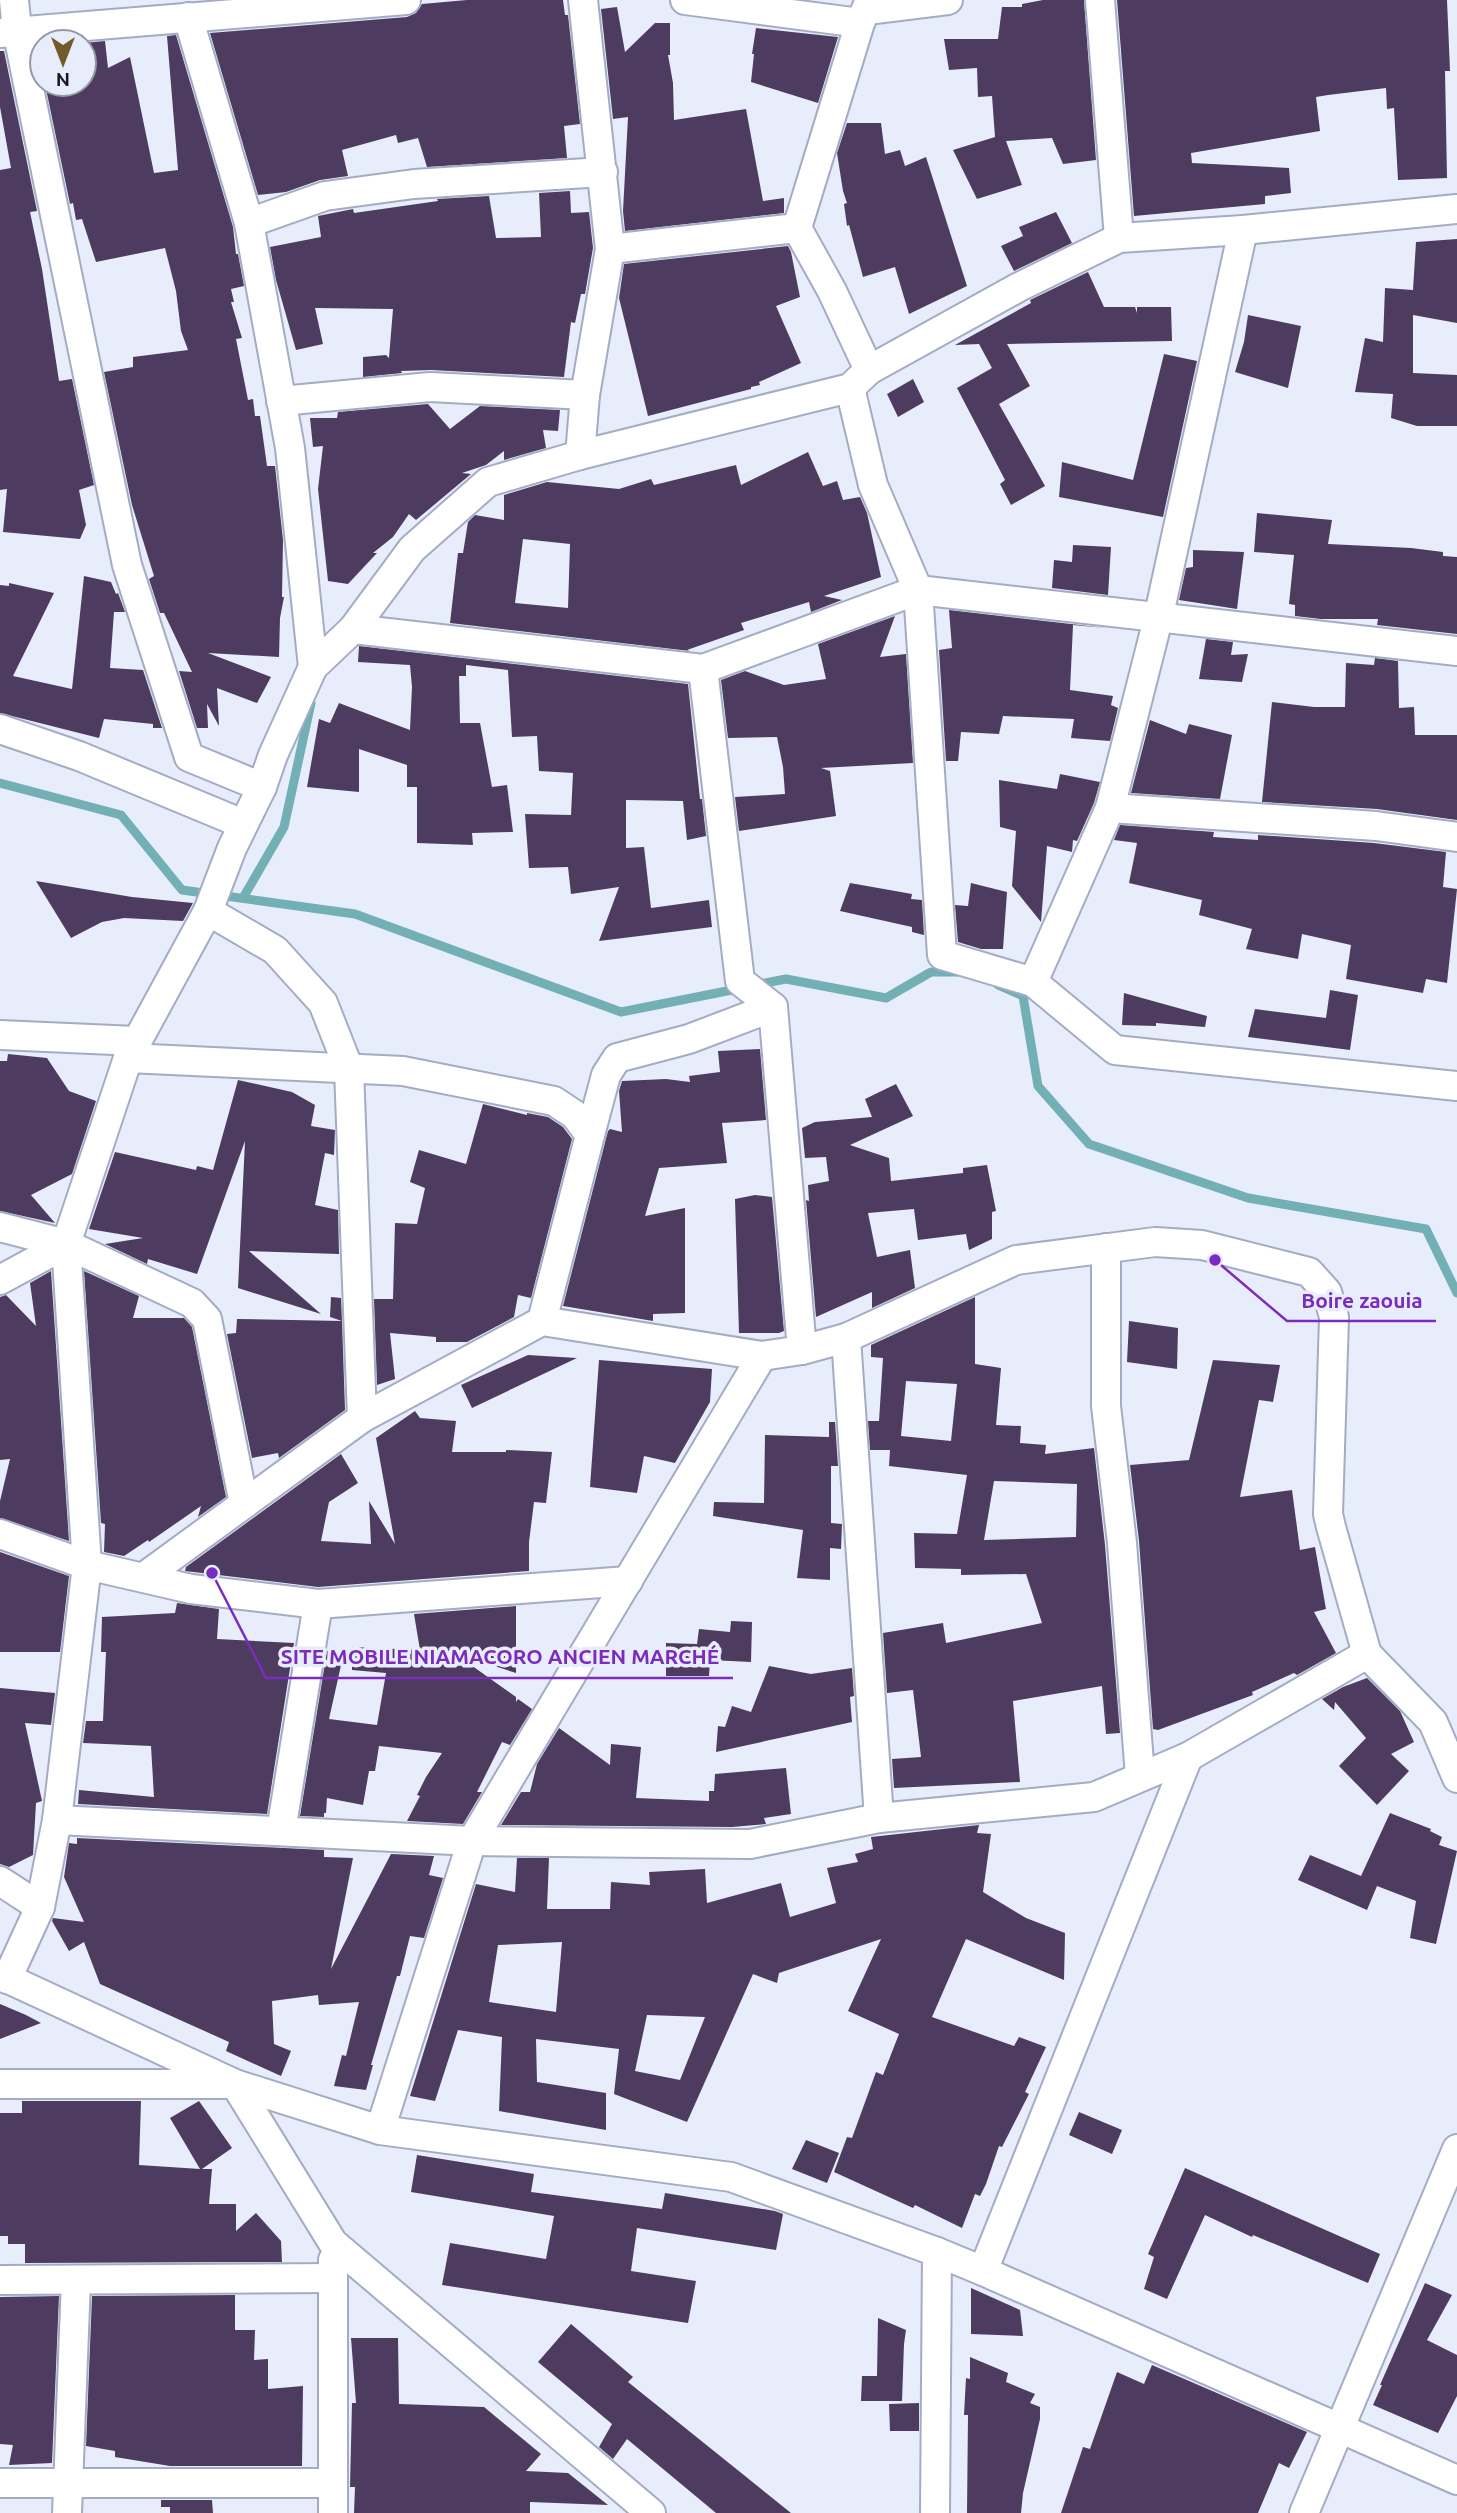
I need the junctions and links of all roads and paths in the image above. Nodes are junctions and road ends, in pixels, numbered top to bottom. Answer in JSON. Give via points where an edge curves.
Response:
{"nodes":[{"id":1,"x":14,"y":0,"type":"edge"},
{"id":2,"x":406,"y":0,"type":"edge"},
{"id":3,"x":583,"y":0,"type":"edge"},
{"id":4,"x":685,"y":0,"type":"edge"},
{"id":5,"x":948,"y":0,"type":"edge"},
{"id":6,"x":1100,"y":0,"type":"edge"},
{"id":7,"x":865,"y":11,"type":"edge"},
{"id":8,"x":188,"y":17,"type":"junction"},
{"id":9,"x":9,"y":32,"type":"edge"},
{"id":10,"x":603,"y":172,"type":"junction"},
{"id":11,"x":1457,"y":209,"type":"edge"},
{"id":12,"x":248,"y":223,"type":"junction"},
{"id":13,"x":797,"y":228,"type":"junction"},
{"id":14,"x":1243,"y":230,"type":"junction"},
{"id":15,"x":1119,"y":238,"type":"junction"},
{"id":16,"x":610,"y":249,"type":"junction"},
{"id":17,"x":860,"y":379,"type":"junction"},
{"id":18,"x":585,"y":394,"type":"junction"},
{"id":19,"x":281,"y":401,"type":"junction"},
{"id":20,"x":580,"y":455,"type":"junction"},
{"id":21,"x":918,"y":590,"type":"junction"},
{"id":22,"x":1158,"y":619,"type":"junction"},
{"id":23,"x":353,"y":629,"type":"junction"},
{"id":24,"x":1457,"y":652,"type":"edge"},
{"id":25,"x":313,"y":667,"type":"junction"},
{"id":26,"x":703,"y":669,"type":"junction"},
{"id":27,"x":0,"y":729,"type":"edge"},
{"id":28,"x":262,"y":787,"type":"junction"},
{"id":29,"x":1110,"y":808,"type":"junction"},
{"id":30,"x":238,"y":836,"type":"junction"},
{"id":31,"x":1457,"y":837,"type":"edge"},
{"id":32,"x":208,"y":911,"type":"junction"},
{"id":33,"x":1033,"y":982,"type":"junction"},
{"id":34,"x":774,"y":1007,"type":"junction"},
{"id":35,"x":0,"y":1035,"type":"edge"},
{"id":36,"x":132,"y":1050,"type":"junction"},
{"id":37,"x":349,"y":1069,"type":"junction"},
{"id":38,"x":1457,"y":1086,"type":"edge"},
{"id":39,"x":590,"y":1135,"type":"junction"},
{"id":40,"x":0,"y":1227,"type":"edge"},
{"id":41,"x":66,"y":1244,"type":"junction"},
{"id":42,"x":1106,"y":1248,"type":"junction"},
{"id":43,"x":0,"y":1280,"type":"edge"},
{"id":44,"x":542,"y":1321,"type":"junction"},
{"id":45,"x":846,"y":1338,"type":"junction"},
{"id":46,"x":802,"y":1350,"type":"junction"},
{"id":47,"x":762,"y":1356,"type":"junction"},
{"id":48,"x":362,"y":1418,"type":"junction"},
{"id":49,"x":244,"y":1504,"type":"junction"},
{"id":50,"x":0,"y":1534,"type":"edge"},
{"id":51,"x":87,"y":1565,"type":"junction"},
{"id":52,"x":144,"y":1577,"type":"junction"},
{"id":53,"x":628,"y":1581,"type":"junction"},
{"id":54,"x":318,"y":1604,"type":"junction"},
{"id":55,"x":1367,"y":1654,"type":"junction"},
{"id":56,"x":1188,"y":1757,"type":"junction"},
{"id":57,"x":1140,"y":1776,"type":"junction"},
{"id":58,"x":1457,"y":1778,"type":"edge"},
{"id":59,"x":879,"y":1818,"type":"junction"},
{"id":60,"x":57,"y":1820,"type":"junction"},
{"id":61,"x":281,"y":1831,"type":"junction"},
{"id":62,"x":472,"y":1841,"type":"junction"},
{"id":63,"x":0,"y":1881,"type":"edge"},
{"id":64,"x":40,"y":1907,"type":"junction"},
{"id":65,"x":3,"y":1977,"type":"edge"},
{"id":66,"x":0,"y":2084,"type":"edge"},
{"id":67,"x":235,"y":2084,"type":"junction"},
{"id":68,"x":380,"y":2130,"type":"junction"},
{"id":69,"x":1457,"y":2149,"type":"edge"},
{"id":70,"x":333,"y":2243,"type":"junction"},
{"id":71,"x":937,"y":2252,"type":"junction"},
{"id":72,"x":983,"y":2271,"type":"junction"},
{"id":73,"x":333,"y":2278,"type":"junction"},
{"id":74,"x":0,"y":2280,"type":"edge"},
{"id":75,"x":76,"y":2280,"type":"junction"},
{"id":76,"x":1339,"y":2428,"type":"junction"},
{"id":77,"x":1457,"y":2480,"type":"edge"},
{"id":78,"x":0,"y":2483,"type":"edge"},
{"id":79,"x":68,"y":2483,"type":"junction"},
{"id":80,"x":333,"y":2483,"type":"junction"},
{"id":81,"x":68,"y":2513,"type":"edge"},
{"id":82,"x":333,"y":2513,"type":"edge"},
{"id":83,"x":651,"y":2513,"type":"edge"},
{"id":84,"x":936,"y":2513,"type":"edge"},
{"id":85,"x":1304,"y":2513,"type":"edge"}],
"edges":[{"from":1,"to":9,"type":"street"},
{"from":2,"to":8,"type":"street"},
{"from":3,"to":10,"type":"street"},
{"from":4,"to":7,"type":"street"},
{"from":5,"to":7,"type":"street"},
{"from":6,"to":15,"type":"street"},
{"from":7,"to":13,"type":"street"},
{"from":8,"to":9,"type":"street"},
{"from":8,"to":12,"type":"street"},
{"from":9,"to":28,"type":"street","via":[[127,565],[189,757]]},
{"from":10,"to":12,"type":"street","via":[[414,184],[326,196]]},
{"from":10,"to":16,"type":"street"},
{"from":11,"to":14,"type":"street"},
{"from":12,"to":19,"type":"street"},
{"from":13,"to":16,"type":"street"},
{"from":13,"to":17,"type":"street","via":[[832,291]]},
{"from":14,"to":15,"type":"street"},
{"from":14,"to":22,"type":"street"},
{"from":15,"to":17,"type":"street","via":[[1019,287]]},
{"from":16,"to":18,"type":"street"},
{"from":17,"to":20,"type":"street"},
{"from":17,"to":21,"type":"street","via":[[873,485]]},
{"from":18,"to":19,"type":"street","via":[[430,387]]},
{"from":18,"to":20,"type":"street"},
{"from":19,"to":25,"type":"street"},
{"from":20,"to":23,"type":"street","via":[[488,482],[412,549]]},
{"from":21,"to":22,"type":"street"},
{"from":21,"to":26,"type":"street"},
{"from":21,"to":33,"type":"street","via":[[942,955]]},
{"from":22,"to":24,"type":"street"},
{"from":22,"to":29,"type":"street"},
{"from":23,"to":25,"type":"street"},
{"from":23,"to":26,"type":"street"},
{"from":25,"to":28,"type":"street"},
{"from":26,"to":34,"type":"street","via":[[740,981]]},
{"from":27,"to":30,"type":"street","via":[[79,757]]},
{"from":28,"to":30,"type":"street"},
{"from":29,"to":31,"type":"street","via":[[1376,826]]},
{"from":29,"to":33,"type":"street"},
{"from":30,"to":32,"type":"street"},
{"from":32,"to":36,"type":"street"},
{"from":32,"to":37,"type":"street","via":[[275,950],[323,1003]]},
{"from":33,"to":38,"type":"street","via":[[1115,1050]]},
{"from":34,"to":39,"type":"street","via":[[689,1039],[617,1058],[606,1075]]},
{"from":34,"to":46,"type":"street"},
{"from":35,"to":36,"type":"street"},
{"from":36,"to":37,"type":"street"},
{"from":36,"to":41,"type":"street"},
{"from":37,"to":39,"type":"street","via":[[403,1071],[554,1101],[575,1115]]},
{"from":37,"to":48,"type":"street"},
{"from":39,"to":44,"type":"street"},
{"from":40,"to":41,"type":"street"},
{"from":41,"to":43,"type":"street"},
{"from":41,"to":49,"type":"street","via":[[192,1303],[207,1318]]},
{"from":41,"to":51,"type":"street"},
{"from":42,"to":45,"type":"street","via":[[1016,1260]]},
{"from":42,"to":55,"type":"street","via":[[1155,1242],[1202,1245],[1310,1272],[1327,1292],[1334,1317],[1328,1514]]},
{"from":42,"to":57,"type":"street","via":[[1106,1406]]},
{"from":44,"to":47,"type":"street"},
{"from":44,"to":48,"type":"street"},
{"from":45,"to":46,"type":"street"},
{"from":45,"to":59,"type":"street"},
{"from":46,"to":47,"type":"street"},
{"from":47,"to":53,"type":"street"},
{"from":48,"to":49,"type":"street"},
{"from":49,"to":52,"type":"street"},
{"from":50,"to":51,"type":"street"},
{"from":51,"to":52,"type":"street"},
{"from":51,"to":60,"type":"street"},
{"from":52,"to":54,"type":"street","via":[[191,1588]]},
{"from":53,"to":54,"type":"street"},
{"from":53,"to":62,"type":"street"},
{"from":54,"to":61,"type":"street"},
{"from":55,"to":56,"type":"street"},
{"from":55,"to":58,"type":"street","via":[[1433,1722]]},
{"from":56,"to":57,"type":"street"},
{"from":56,"to":72,"type":"street"},
{"from":57,"to":59,"type":"street","via":[[1094,1797]]},
{"from":59,"to":62,"type":"street","via":[[750,1844]]},
{"from":60,"to":61,"type":"street"},
{"from":60,"to":64,"type":"street"},
{"from":61,"to":62,"type":"street"},
{"from":62,"to":68,"type":"street"},
{"from":63,"to":64,"type":"street"},
{"from":64,"to":65,"type":"street"},
{"from":65,"to":67,"type":"street"},
{"from":66,"to":67,"type":"street"},
{"from":67,"to":68,"type":"street"},
{"from":67,"to":70,"type":"street"},
{"from":68,"to":71,"type":"street","via":[[731,2177]]},
{"from":69,"to":76,"type":"street"},
{"from":70,"to":73,"type":"street"},
{"from":70,"to":83,"type":"street"},
{"from":71,"to":72,"type":"street"},
{"from":71,"to":84,"type":"street"},
{"from":72,"to":76,"type":"street"},
{"from":73,"to":75,"type":"street"},
{"from":73,"to":80,"type":"street"},
{"from":74,"to":75,"type":"street"},
{"from":75,"to":79,"type":"street"},
{"from":76,"to":77,"type":"street"},
{"from":76,"to":85,"type":"street"},
{"from":78,"to":79,"type":"street"},
{"from":79,"to":80,"type":"street"},
{"from":79,"to":81,"type":"street"},
{"from":80,"to":82,"type":"street"}]}
